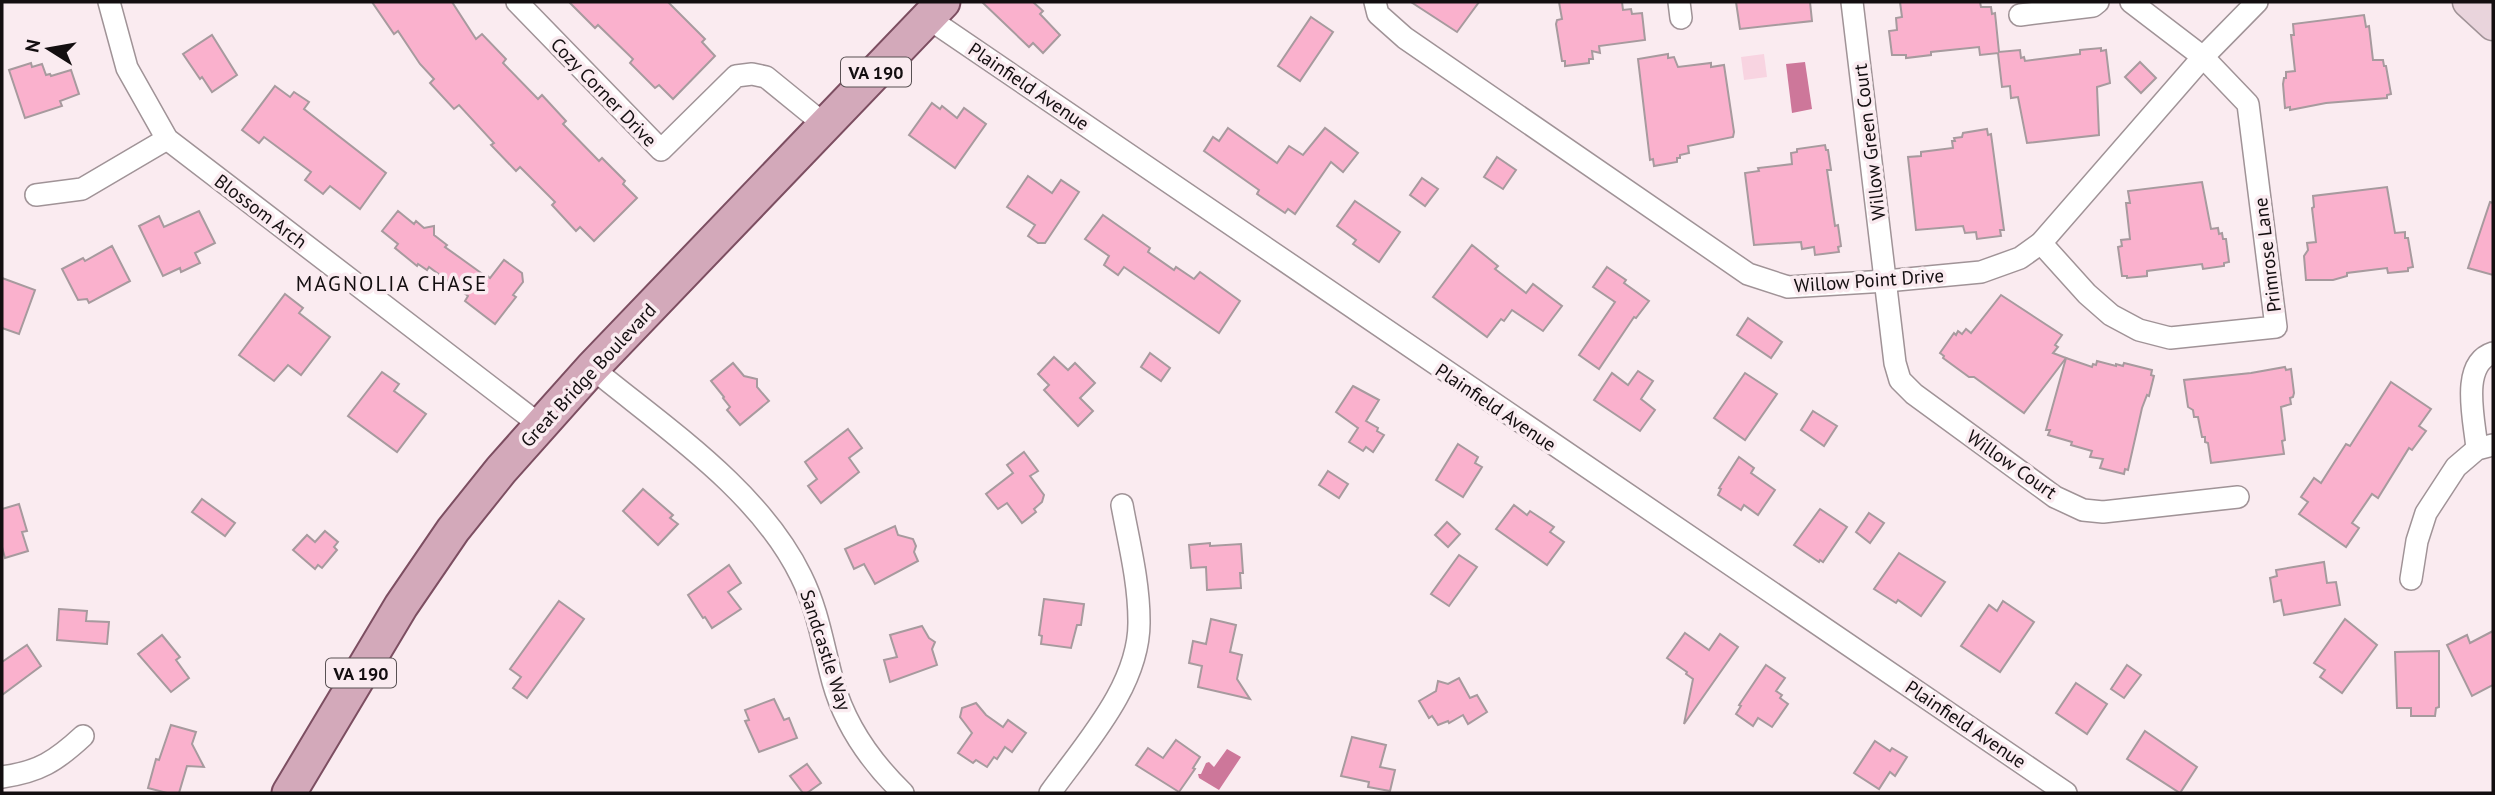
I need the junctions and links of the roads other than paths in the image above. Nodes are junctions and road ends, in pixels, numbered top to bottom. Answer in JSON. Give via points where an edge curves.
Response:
{"nodes":[{"id":1,"x":109,"y":2,"type":"edge"},
{"id":2,"x":517,"y":2,"type":"edge"},
{"id":3,"x":1375,"y":2,"type":"edge"},
{"id":4,"x":1852,"y":2,"type":"edge"},
{"id":5,"x":2098,"y":2,"type":"edge"},
{"id":6,"x":2131,"y":2,"type":"edge"},
{"id":7,"x":2257,"y":2,"type":"edge"},
{"id":8,"x":2468,"y":2,"type":"edge"},
{"id":9,"x":935,"y":10,"type":"edge"},
{"id":10,"x":2020,"y":15,"type":"dead end"},
{"id":11,"x":2493,"y":25,"type":"edge"},
{"id":12,"x":2203,"y":57,"type":"junction"},
{"id":13,"x":825,"y":125,"type":"junction"},
{"id":14,"x":167,"y":139,"type":"junction"},
{"id":15,"x":36,"y":195,"type":"dead end"},
{"id":16,"x":2041,"y":243,"type":"junction"},
{"id":17,"x":1886,"y":281,"type":"junction"},
{"id":18,"x":2493,"y":353,"type":"edge"},
{"id":19,"x":592,"y":368,"type":"junction"},
{"id":20,"x":540,"y":425,"type":"junction"},
{"id":21,"x":2485,"y":447,"type":"edge"},
{"id":22,"x":2238,"y":497,"type":"dead end"},
{"id":23,"x":1122,"y":505,"type":"dead end"},
{"id":24,"x":2411,"y":579,"type":"dead end"},
{"id":25,"x":83,"y":736,"type":"dead end"},
{"id":26,"x":2,"y":777,"type":"edge"},
{"id":27,"x":289,"y":793,"type":"edge"},
{"id":28,"x":903,"y":793,"type":"edge"},
{"id":29,"x":1050,"y":793,"type":"edge"},
{"id":30,"x":2066,"y":793,"type":"edge"}],
"edges":[{"from":1,"to":14,"type":"street","name":"Blossom Arch","via":[[127,68]]},
{"from":2,"to":13,"type":"street","name":"Cozy Corner Drive","via":[[661,150],[736,76],[766,77]]},
{"from":3,"to":17,"type":"street","name":"Willow Point Drive","via":[[1378,14],[1405,38],[1748,274],[1788,287]]},
{"from":4,"to":17,"type":"street","name":"Willow Green Court"},
{"from":5,"to":10,"type":"street"},
{"from":6,"to":12,"type":"street"},
{"from":7,"to":12,"type":"street","name":"Willow Point Drive"},
{"from":8,"to":11,"type":"street"},
{"from":9,"to":13,"type":"main road","name":"Great Bridge Boulevard","number":"VA 190"},
{"from":9,"to":30,"type":"street","name":"Plainfield Avenue","via":[[1480,396]]},
{"from":12,"to":16,"type":"street","name":"Willow Point Drive"},
{"from":12,"to":16,"type":"street","name":"Primrose Lane","via":[[2248,104],[2276,327],[2170,338],[2139,330],[2111,315],[2087,294]]},
{"from":13,"to":19,"type":"main road","name":"Great Bridge Boulevard","number":"VA 190"},
{"from":14,"to":15,"type":"street","via":[[82,189]]},
{"from":14,"to":20,"type":"street","name":"Blossom Arch"},
{"from":16,"to":17,"type":"street","name":"Willow Point Drive","via":[[2020,258],[1981,272]]},
{"from":17,"to":22,"type":"street","name":"Willow Court","via":[[1899,380],[2055,497],[2083,510],[2103,512]]},
{"from":18,"to":21,"type":"street","via":[[2476,365],[2471,384]]},
{"from":19,"to":20,"type":"main road","name":"Great Bridge Boulevard","number":"VA 190"},
{"from":19,"to":28,"type":"street","name":"Sandcastle Way","via":[[725,478],[777,534],[802,576],[819,620],[833,683],[858,739]]},
{"from":20,"to":27,"type":"main road","name":"Great Bridge Boulevard","number":"VA 190","via":[[422,575]]},
{"from":21,"to":24,"type":"street","via":[[2456,467],[2426,513]]},
{"from":23,"to":29,"type":"street","via":[[1140,623],[1134,660],[1120,694]]},
{"from":25,"to":26,"type":"street","via":[[39,769]]}]}
